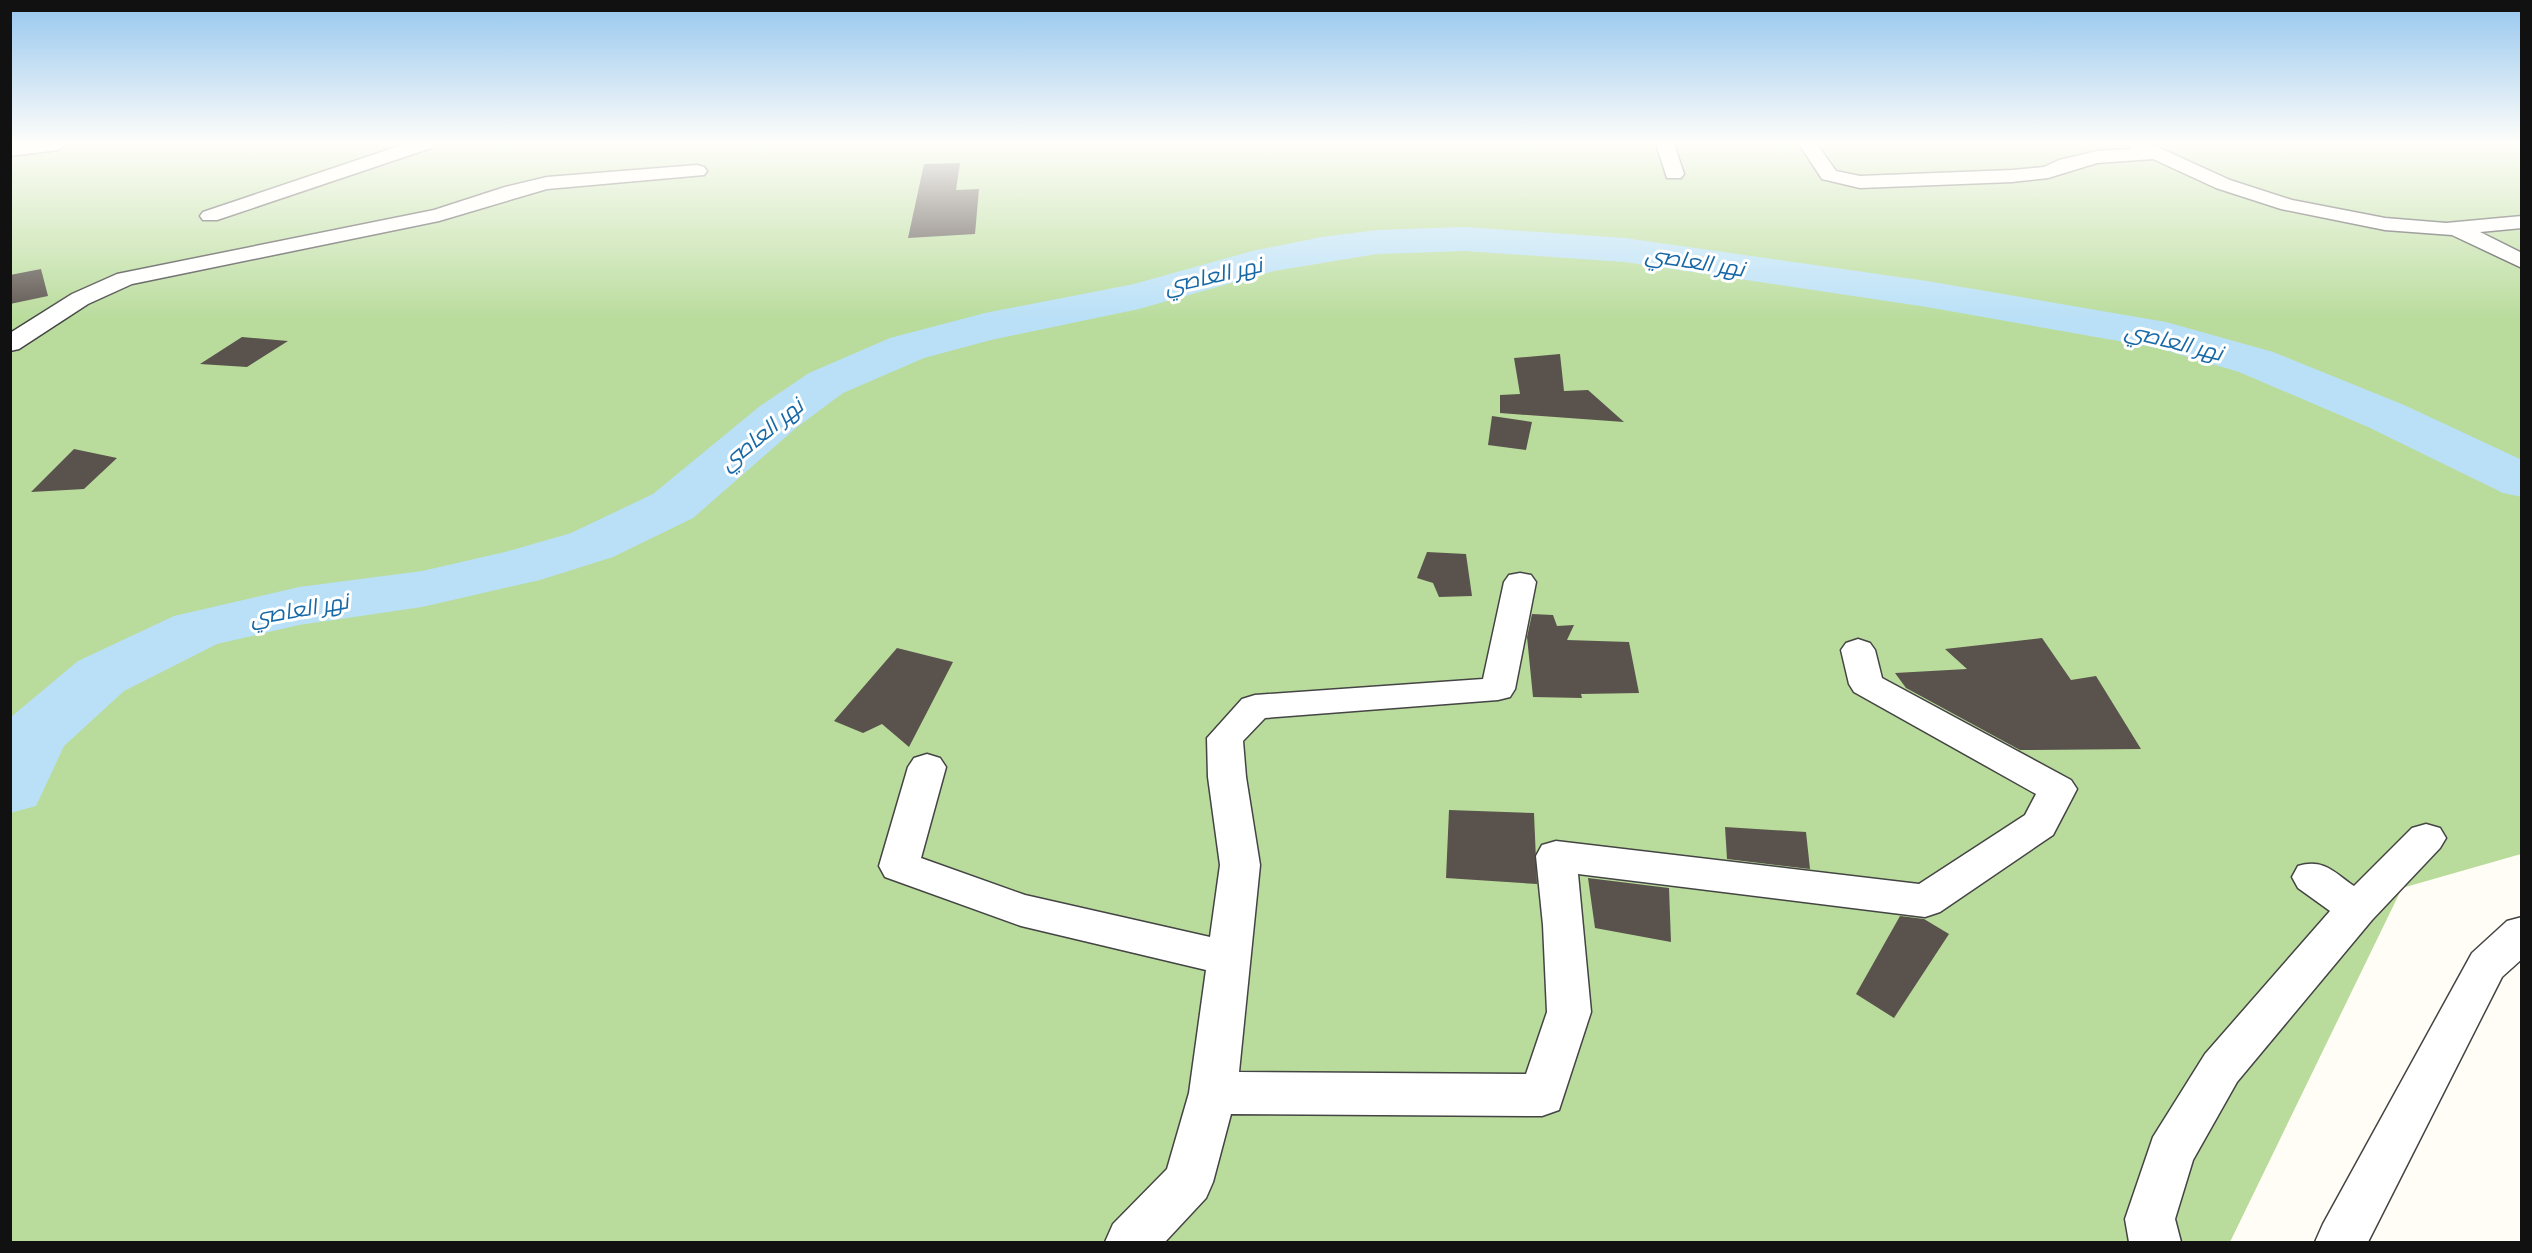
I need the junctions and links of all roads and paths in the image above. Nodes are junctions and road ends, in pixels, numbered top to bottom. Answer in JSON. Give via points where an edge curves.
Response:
{"nodes":[{"id":1,"x":250,"y":202,"type":"edge"},
{"id":2,"x":477,"y":202,"type":"edge"},
{"id":3,"x":2280,"y":202,"type":"edge"},
{"id":4,"x":210,"y":216,"type":"dead end"},
{"id":5,"x":2522,"y":222,"type":"edge"},
{"id":6,"x":2456,"y":228,"type":"junction"},
{"id":7,"x":2522,"y":262,"type":"edge"},
{"id":8,"x":10,"y":344,"type":"edge"},
{"id":9,"x":1520,"y":582,"type":"dead end"},
{"id":10,"x":1858,"y":650,"type":"dead end"},
{"id":11,"x":927,"y":767,"type":"dead end"},
{"id":12,"x":2426,"y":838,"type":"dead end"},
{"id":13,"x":2312,"y":878,"type":"dead end"},
{"id":14,"x":2357,"y":909,"type":"junction"},
{"id":15,"x":2522,"y":933,"type":"edge"},
{"id":16,"x":1228,"y":958,"type":"junction"},
{"id":17,"x":1213,"y":1093,"type":"junction"},
{"id":18,"x":1131,"y":1242,"type":"edge"},
{"id":19,"x":2155,"y":1242,"type":"edge"},
{"id":20,"x":2341,"y":1242,"type":"edge"}],
"edges":[{"from":1,"to":4,"type":"street"},
{"from":2,"to":8,"type":"street","via":[[439,215],[125,279],[80,299]]},
{"from":3,"to":6,"type":"street","via":[[2385,224]]},
{"from":5,"to":6,"type":"street"},
{"from":6,"to":7,"type":"street"},
{"from":9,"to":16,"type":"street","via":[[1498,689],[1255,706],[1225,738],[1240,865]]},
{"from":10,"to":17,"type":"street","via":[[1866,684],[2058,789],[2039,825],[1925,901],[1556,856],[1569,1012],[1542,1095]]},
{"from":11,"to":16,"type":"street","via":[[899,866],[1021,910]]},
{"from":12,"to":14,"type":"street"},
{"from":13,"to":14,"type":"street"},
{"from":14,"to":19,"type":"street","via":[[2221,1068],[2170,1153],[2150,1219]]},
{"from":15,"to":20,"type":"street","via":[[2487,965]]},
{"from":16,"to":17,"type":"street"},
{"from":17,"to":18,"type":"street","via":[[1188,1182]]}]}
